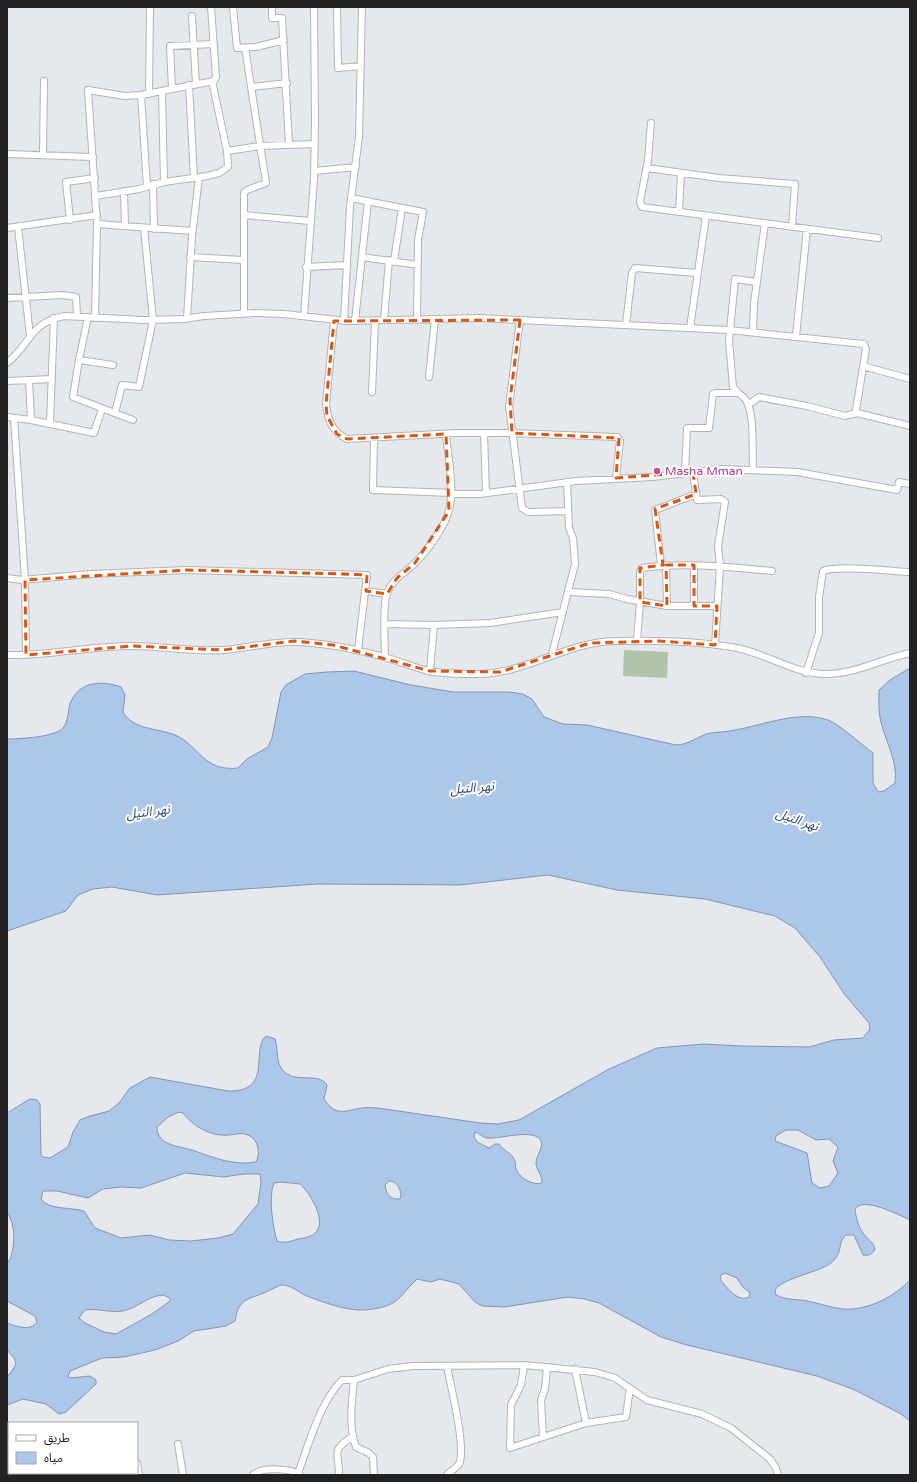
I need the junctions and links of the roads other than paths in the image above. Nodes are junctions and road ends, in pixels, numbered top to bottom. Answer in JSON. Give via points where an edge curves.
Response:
{"nodes":[{"id":1,"x":150,"y":7,"type":"edge"},
{"id":2,"x":210,"y":7,"type":"edge"},
{"id":3,"x":233,"y":7,"type":"edge"},
{"id":4,"x":272,"y":7,"type":"edge"},
{"id":5,"x":314,"y":7,"type":"edge"},
{"id":6,"x":337,"y":7,"type":"edge"},
{"id":7,"x":362,"y":7,"type":"edge"},
{"id":8,"x":192,"y":16,"type":"dead end"},
{"id":9,"x":284,"y":40,"type":"junction"},
{"id":10,"x":214,"y":44,"type":"junction"},
{"id":11,"x":194,"y":45,"type":"junction"},
{"id":12,"x":245,"y":48,"type":"junction"},
{"id":13,"x":361,"y":66,"type":"junction"},
{"id":14,"x":212,"y":81,"type":"junction"},
{"id":15,"x":44,"y":82,"type":"dead end"},
{"id":16,"x":287,"y":83,"type":"junction"},
{"id":17,"x":196,"y":84,"type":"junction"},
{"id":18,"x":189,"y":85,"type":"junction"},
{"id":19,"x":251,"y":87,"type":"junction"},
{"id":20,"x":172,"y":89,"type":"junction"},
{"id":21,"x":162,"y":91,"type":"junction"},
{"id":22,"x":149,"y":94,"type":"junction"},
{"id":23,"x":141,"y":95,"type":"junction"},
{"id":24,"x":651,"y":123,"type":"dead end"},
{"id":25,"x":289,"y":144,"type":"junction"},
{"id":26,"x":315,"y":144,"type":"junction"},
{"id":27,"x":260,"y":146,"type":"junction"},
{"id":28,"x":227,"y":151,"type":"junction"},
{"id":29,"x":7,"y":154,"type":"edge"},
{"id":30,"x":43,"y":156,"type":"junction"},
{"id":31,"x":93,"y":157,"type":"junction"},
{"id":32,"x":356,"y":167,"type":"junction"},
{"id":33,"x":647,"y":168,"type":"junction"},
{"id":34,"x":314,"y":171,"type":"junction"},
{"id":35,"x":681,"y":173,"type":"junction"},
{"id":36,"x":197,"y":177,"type":"junction"},
{"id":37,"x":95,"y":178,"type":"junction"},
{"id":38,"x":164,"y":182,"type":"junction"},
{"id":39,"x":150,"y":186,"type":"junction"},
{"id":40,"x":124,"y":192,"type":"junction"},
{"id":41,"x":96,"y":196,"type":"junction"},
{"id":42,"x":352,"y":198,"type":"junction"},
{"id":43,"x":368,"y":201,"type":"junction"},
{"id":44,"x":402,"y":208,"type":"junction"},
{"id":45,"x":679,"y":212,"type":"junction"},
{"id":46,"x":97,"y":215,"type":"junction"},
{"id":47,"x":244,"y":215,"type":"junction"},
{"id":48,"x":706,"y":216,"type":"junction"},
{"id":49,"x":70,"y":220,"type":"junction"},
{"id":50,"x":310,"y":221,"type":"junction"},
{"id":51,"x":765,"y":223,"type":"junction"},
{"id":52,"x":97,"y":224,"type":"junction"},
{"id":53,"x":125,"y":226,"type":"junction"},
{"id":54,"x":18,"y":227,"type":"junction"},
{"id":55,"x":792,"y":227,"type":"junction"},
{"id":56,"x":7,"y":228,"type":"edge"},
{"id":57,"x":144,"y":228,"type":"junction"},
{"id":58,"x":154,"y":228,"type":"junction"},
{"id":59,"x":807,"y":229,"type":"junction"},
{"id":60,"x":192,"y":231,"type":"junction"},
{"id":61,"x":878,"y":238,"type":"dead end"},
{"id":62,"x":362,"y":257,"type":"junction"},
{"id":63,"x":190,"y":258,"type":"junction"},
{"id":64,"x":243,"y":260,"type":"junction"},
{"id":65,"x":392,"y":261,"type":"junction"},
{"id":66,"x":418,"y":264,"type":"junction"},
{"id":67,"x":346,"y":266,"type":"junction"},
{"id":68,"x":306,"y":267,"type":"junction"},
{"id":69,"x":697,"y":273,"type":"junction"},
{"id":70,"x":757,"y":282,"type":"junction"},
{"id":71,"x":26,"y":296,"type":"junction"},
{"id":72,"x":7,"y":298,"type":"edge"},
{"id":73,"x":244,"y":314,"type":"junction"},
{"id":74,"x":77,"y":316,"type":"junction"},
{"id":75,"x":304,"y":316,"type":"junction"},
{"id":76,"x":88,"y":317,"type":"junction"},
{"id":77,"x":54,"y":318,"type":"junction"},
{"id":78,"x":95,"y":318,"type":"junction"},
{"id":79,"x":187,"y":319,"type":"junction"},
{"id":80,"x":435,"y":319,"type":"junction"},
{"id":81,"x":153,"y":320,"type":"junction"},
{"id":82,"x":334,"y":320,"type":"junction"},
{"id":83,"x":384,"y":320,"type":"junction"},
{"id":84,"x":417,"y":320,"type":"junction"},
{"id":85,"x":520,"y":320,"type":"junction"},
{"id":86,"x":344,"y":321,"type":"junction"},
{"id":87,"x":354,"y":321,"type":"junction"},
{"id":88,"x":375,"y":321,"type":"junction"},
{"id":89,"x":626,"y":324,"type":"junction"},
{"id":90,"x":690,"y":328,"type":"junction"},
{"id":91,"x":729,"y":330,"type":"junction"},
{"id":92,"x":753,"y":332,"type":"junction"},
{"id":93,"x":796,"y":336,"type":"junction"},
{"id":94,"x":30,"y":337,"type":"junction"},
{"id":95,"x":78,"y":360,"type":"junction"},
{"id":96,"x":7,"y":363,"type":"edge"},
{"id":97,"x":113,"y":365,"type":"dead end"},
{"id":98,"x":863,"y":366,"type":"junction"},
{"id":99,"x":428,"y":377,"type":"dead end"},
{"id":100,"x":52,"y":379,"type":"junction"},
{"id":101,"x":910,"y":379,"type":"edge"},
{"id":102,"x":29,"y":380,"type":"junction"},
{"id":103,"x":7,"y":381,"type":"edge"},
{"id":104,"x":372,"y":392,"type":"dead end"},
{"id":105,"x":736,"y":393,"type":"junction"},
{"id":106,"x":748,"y":405,"type":"junction"},
{"id":107,"x":102,"y":408,"type":"junction"},
{"id":108,"x":116,"y":413,"type":"junction"},
{"id":109,"x":857,"y":413,"type":"junction"},
{"id":110,"x":7,"y":417,"type":"edge"},
{"id":111,"x":14,"y":418,"type":"junction"},
{"id":112,"x":31,"y":420,"type":"junction"},
{"id":113,"x":133,"y":420,"type":"dead end"},
{"id":114,"x":50,"y":423,"type":"junction"},
{"id":115,"x":910,"y":426,"type":"edge"},
{"id":116,"x":484,"y":433,"type":"junction"},
{"id":117,"x":512,"y":433,"type":"junction"},
{"id":118,"x":446,"y":434,"type":"junction"},
{"id":119,"x":374,"y":438,"type":"junction"},
{"id":120,"x":753,"y":469,"type":"junction"},
{"id":121,"x":694,"y":472,"type":"junction"},
{"id":122,"x":685,"y":473,"type":"junction"},
{"id":123,"x":616,"y":478,"type":"junction"},
{"id":124,"x":567,"y":482,"type":"junction"},
{"id":125,"x":910,"y":484,"type":"edge"},
{"id":126,"x":519,"y":488,"type":"junction"},
{"id":127,"x":450,"y":492,"type":"junction"},
{"id":128,"x":486,"y":493,"type":"junction"},
{"id":129,"x":696,"y":494,"type":"junction"},
{"id":130,"x":568,"y":511,"type":"junction"},
{"id":131,"x":663,"y":565,"type":"junction"},
{"id":132,"x":694,"y":565,"type":"junction"},
{"id":133,"x":720,"y":567,"type":"junction"},
{"id":134,"x":772,"y":571,"type":"dead end"},
{"id":135,"x":910,"y":572,"type":"edge"},
{"id":136,"x":7,"y":578,"type":"edge"},
{"id":137,"x":25,"y":580,"type":"junction"},
{"id":138,"x":366,"y":591,"type":"junction"},
{"id":139,"x":569,"y":592,"type":"junction"},
{"id":140,"x":387,"y":594,"type":"junction"},
{"id":141,"x":640,"y":602,"type":"junction"},
{"id":142,"x":667,"y":606,"type":"junction"},
{"id":143,"x":694,"y":606,"type":"junction"},
{"id":144,"x":717,"y":606,"type":"junction"},
{"id":145,"x":563,"y":612,"type":"junction"},
{"id":146,"x":386,"y":624,"type":"junction"},
{"id":147,"x":434,"y":625,"type":"junction"},
{"id":148,"x":637,"y":641,"type":"junction"},
{"id":149,"x":715,"y":646,"type":"junction"},
{"id":150,"x":358,"y":650,"type":"junction"},
{"id":151,"x":910,"y":653,"type":"edge"},
{"id":152,"x":552,"y":654,"type":"junction"},
{"id":153,"x":7,"y":655,"type":"edge"},
{"id":154,"x":26,"y":655,"type":"junction"},
{"id":155,"x":385,"y":657,"type":"junction"},
{"id":156,"x":430,"y":671,"type":"junction"},
{"id":157,"x":806,"y":673,"type":"junction"},
{"id":158,"x":524,"y":1365,"type":"junction"},
{"id":159,"x":446,"y":1366,"type":"junction"},
{"id":160,"x":547,"y":1367,"type":"junction"},
{"id":161,"x":575,"y":1369,"type":"junction"},
{"id":162,"x":354,"y":1380,"type":"junction"},
{"id":163,"x":630,"y":1388,"type":"junction"},
{"id":164,"x":586,"y":1424,"type":"junction"},
{"id":165,"x":353,"y":1436,"type":"junction"},
{"id":166,"x":543,"y":1437,"type":"junction"},
{"id":167,"x":178,"y":1444,"type":"dead end"},
{"id":168,"x":299,"y":1474,"type":"edge"},
{"id":169,"x":183,"y":1475,"type":"edge"},
{"id":170,"x":253,"y":1475,"type":"edge"},
{"id":171,"x":339,"y":1475,"type":"edge"},
{"id":172,"x":374,"y":1475,"type":"edge"},
{"id":173,"x":447,"y":1475,"type":"edge"},
{"id":174,"x":778,"y":1475,"type":"edge"}],
"edges":[{"from":1,"to":22,"type":"street"},
{"from":2,"to":10,"type":"street"},
{"from":3,"to":12,"type":"street","via":[[236,47]]},
{"from":4,"to":9,"type":"street","via":[[272,18],[282,18]]},
{"from":5,"to":26,"type":"street"},
{"from":6,"to":13,"type":"street","via":[[338,68]]},
{"from":7,"to":13,"type":"street"},
{"from":8,"to":11,"type":"street"},
{"from":9,"to":12,"type":"street"},
{"from":9,"to":16,"type":"street"},
{"from":10,"to":11,"type":"street"},
{"from":10,"to":14,"type":"street","via":[[216,80]]},
{"from":11,"to":17,"type":"street"},
{"from":11,"to":20,"type":"street","via":[[170,46]]},
{"from":12,"to":19,"type":"street"},
{"from":13,"to":32,"type":"street"},
{"from":14,"to":17,"type":"street"},
{"from":14,"to":28,"type":"street"},
{"from":15,"to":30,"type":"street"},
{"from":16,"to":19,"type":"street"},
{"from":16,"to":25,"type":"street"},
{"from":17,"to":18,"type":"street"},
{"from":18,"to":20,"type":"street"},
{"from":18,"to":36,"type":"street"},
{"from":19,"to":27,"type":"street"},
{"from":20,"to":21,"type":"street"},
{"from":21,"to":22,"type":"street"},
{"from":21,"to":38,"type":"street"},
{"from":22,"to":23,"type":"street"},
{"from":23,"to":31,"type":"street","via":[[125,96],[88,90]]},
{"from":23,"to":39,"type":"street"},
{"from":24,"to":33,"type":"street"},
{"from":25,"to":26,"type":"street"},
{"from":25,"to":27,"type":"street"},
{"from":26,"to":34,"type":"street"},
{"from":27,"to":28,"type":"street"},
{"from":27,"to":47,"type":"street","via":[[266,183],[245,191]]},
{"from":28,"to":36,"type":"street","via":[[228,167],[219,173]]},
{"from":29,"to":30,"type":"street"},
{"from":30,"to":31,"type":"street"},
{"from":31,"to":37,"type":"street"},
{"from":32,"to":34,"type":"street"},
{"from":32,"to":42,"type":"street"},
{"from":33,"to":35,"type":"street"},
{"from":33,"to":45,"type":"street","via":[[641,206]]},
{"from":34,"to":50,"type":"street"},
{"from":35,"to":45,"type":"street"},
{"from":35,"to":55,"type":"street","via":[[795,184]]},
{"from":36,"to":38,"type":"street"},
{"from":36,"to":60,"type":"street"},
{"from":37,"to":41,"type":"street"},
{"from":37,"to":49,"type":"street","via":[[66,182]]},
{"from":38,"to":39,"type":"street"},
{"from":39,"to":40,"type":"street"},
{"from":39,"to":58,"type":"street"},
{"from":40,"to":41,"type":"street"},
{"from":40,"to":53,"type":"street"},
{"from":41,"to":46,"type":"street"},
{"from":42,"to":43,"type":"street"},
{"from":42,"to":67,"type":"street"},
{"from":43,"to":44,"type":"street"},
{"from":43,"to":62,"type":"street"},
{"from":44,"to":65,"type":"street"},
{"from":44,"to":66,"type":"street","via":[[423,212]]},
{"from":45,"to":48,"type":"street"},
{"from":46,"to":49,"type":"street"},
{"from":46,"to":52,"type":"street"},
{"from":47,"to":50,"type":"street"},
{"from":47,"to":64,"type":"street"},
{"from":48,"to":51,"type":"street"},
{"from":48,"to":69,"type":"street"},
{"from":49,"to":54,"type":"street"},
{"from":50,"to":68,"type":"street"},
{"from":51,"to":55,"type":"street"},
{"from":51,"to":70,"type":"street"},
{"from":52,"to":53,"type":"street"},
{"from":52,"to":78,"type":"street"},
{"from":53,"to":57,"type":"street"},
{"from":54,"to":56,"type":"street"},
{"from":54,"to":71,"type":"street"},
{"from":55,"to":59,"type":"street"},
{"from":57,"to":58,"type":"street"},
{"from":57,"to":81,"type":"street"},
{"from":58,"to":60,"type":"street"},
{"from":59,"to":61,"type":"street"},
{"from":59,"to":93,"type":"street"},
{"from":60,"to":63,"type":"street"},
{"from":62,"to":65,"type":"street"},
{"from":62,"to":87,"type":"street"},
{"from":63,"to":64,"type":"street"},
{"from":63,"to":79,"type":"street"},
{"from":64,"to":73,"type":"street"},
{"from":65,"to":66,"type":"street"},
{"from":65,"to":83,"type":"street"},
{"from":66,"to":84,"type":"street"},
{"from":67,"to":68,"type":"street"},
{"from":67,"to":86,"type":"street"},
{"from":68,"to":75,"type":"street"},
{"from":69,"to":89,"type":"street","via":[[635,268],[632,273]]},
{"from":69,"to":90,"type":"street"},
{"from":70,"to":91,"type":"street","via":[[736,280]]},
{"from":70,"to":92,"type":"street"},
{"from":71,"to":72,"type":"street"},
{"from":71,"to":74,"type":"street","via":[[76,297]]},
{"from":71,"to":94,"type":"street"},
{"from":73,"to":75,"type":"street"},
{"from":73,"to":79,"type":"street"},
{"from":74,"to":76,"type":"street"},
{"from":74,"to":77,"type":"street"},
{"from":75,"to":82,"type":"street"},
{"from":76,"to":78,"type":"street"},
{"from":76,"to":95,"type":"street"},
{"from":77,"to":94,"type":"street","via":[[39,325]]},
{"from":77,"to":100,"type":"street"},
{"from":78,"to":81,"type":"street"},
{"from":79,"to":81,"type":"street"},
{"from":80,"to":84,"type":"street"},
{"from":80,"to":85,"type":"street"},
{"from":80,"to":99,"type":"street"},
{"from":81,"to":108,"type":"street","via":[[139,387],[122,386]]},
{"from":82,"to":86,"type":"street"},
{"from":82,"to":119,"type":"street","via":[[327,416],[337,434],[347,439]]},
{"from":83,"to":84,"type":"street"},
{"from":83,"to":88,"type":"street"},
{"from":85,"to":89,"type":"street"},
{"from":85,"to":117,"type":"street","via":[[510,400]]},
{"from":86,"to":87,"type":"street"},
{"from":87,"to":88,"type":"street"},
{"from":88,"to":104,"type":"street"},
{"from":89,"to":90,"type":"street"},
{"from":90,"to":91,"type":"street"},
{"from":91,"to":92,"type":"street"},
{"from":91,"to":105,"type":"street","via":[[732,380]]},
{"from":92,"to":93,"type":"street"},
{"from":93,"to":98,"type":"street","via":[[864,344],[866,349]]},
{"from":94,"to":96,"type":"street","via":[[20,352]]},
{"from":95,"to":97,"type":"street"},
{"from":95,"to":107,"type":"street","via":[[73,397]]},
{"from":98,"to":101,"type":"street"},
{"from":98,"to":109,"type":"street"},
{"from":100,"to":102,"type":"street"},
{"from":100,"to":114,"type":"street"},
{"from":102,"to":103,"type":"street"},
{"from":102,"to":112,"type":"street"},
{"from":105,"to":106,"type":"street","via":[[742,396]]},
{"from":105,"to":122,"type":"street","via":[[713,394],[709,428],[687,428]]},
{"from":106,"to":109,"type":"street","via":[[758,397],[845,416]]},
{"from":106,"to":120,"type":"street","via":[[753,432]]},
{"from":107,"to":108,"type":"street"},
{"from":107,"to":114,"type":"street","via":[[94,433]]},
{"from":108,"to":113,"type":"street"},
{"from":109,"to":115,"type":"street"},
{"from":110,"to":111,"type":"street"},
{"from":111,"to":112,"type":"street"},
{"from":111,"to":137,"type":"street"},
{"from":112,"to":114,"type":"street"},
{"from":116,"to":117,"type":"street"},
{"from":116,"to":118,"type":"street"},
{"from":116,"to":128,"type":"street"},
{"from":117,"to":123,"type":"street","via":[[620,438]]},
{"from":117,"to":126,"type":"street"},
{"from":118,"to":119,"type":"street"},
{"from":118,"to":127,"type":"street"},
{"from":119,"to":127,"type":"street","via":[[373,490]]},
{"from":120,"to":121,"type":"street"},
{"from":120,"to":125,"type":"street","via":[[798,472],[897,490],[899,482]]},
{"from":121,"to":122,"type":"street"},
{"from":121,"to":129,"type":"street"},
{"from":122,"to":123,"type":"street"},
{"from":123,"to":124,"type":"street"},
{"from":124,"to":126,"type":"street"},
{"from":124,"to":130,"type":"street"},
{"from":126,"to":128,"type":"street"},
{"from":126,"to":130,"type":"street","via":[[524,510]]},
{"from":127,"to":128,"type":"street"},
{"from":127,"to":140,"type":"street","via":[[449,511],[444,523],[419,559],[397,578]]},
{"from":129,"to":131,"type":"street","via":[[655,510]]},
{"from":129,"to":133,"type":"street","via":[[697,500],[722,499],[725,502],[718,546]]},
{"from":130,"to":139,"type":"street","via":[[575,564]]},
{"from":131,"to":132,"type":"street"},
{"from":131,"to":141,"type":"street","via":[[640,569]]},
{"from":131,"to":142,"type":"street"},
{"from":132,"to":133,"type":"street"},
{"from":132,"to":143,"type":"street"},
{"from":133,"to":134,"type":"street"},
{"from":133,"to":144,"type":"street"},
{"from":135,"to":157,"type":"street","via":[[850,569],[823,571],[819,597],[819,633]]},
{"from":136,"to":137,"type":"street"},
{"from":137,"to":138,"type":"street","via":[[91,574],[180,571],[343,574],[367,575]]},
{"from":137,"to":154,"type":"street"},
{"from":138,"to":140,"type":"street"},
{"from":138,"to":150,"type":"street"},
{"from":139,"to":141,"type":"street","via":[[609,594]]},
{"from":139,"to":145,"type":"street"},
{"from":140,"to":146,"type":"street"},
{"from":141,"to":142,"type":"street"},
{"from":141,"to":148,"type":"street"},
{"from":142,"to":143,"type":"street"},
{"from":143,"to":144,"type":"street"},
{"from":144,"to":149,"type":"street"},
{"from":145,"to":147,"type":"street","via":[[494,622]]},
{"from":145,"to":152,"type":"street"},
{"from":146,"to":147,"type":"street"},
{"from":146,"to":155,"type":"street"},
{"from":147,"to":156,"type":"street"},
{"from":148,"to":149,"type":"street"},
{"from":148,"to":152,"type":"street","via":[[590,643]]},
{"from":149,"to":157,"type":"street","via":[[756,653]]},
{"from":150,"to":154,"type":"street","via":[[294,642],[223,650],[132,646]]},
{"from":150,"to":155,"type":"street"},
{"from":151,"to":157,"type":"street","via":[[897,655],[856,671]]},
{"from":152,"to":156,"type":"street","via":[[530,664],[500,672],[454,674]]},
{"from":153,"to":154,"type":"street"},
{"from":155,"to":156,"type":"street"},
{"from":158,"to":159,"type":"street"},
{"from":158,"to":160,"type":"street"},
{"from":158,"to":166,"type":"street","via":[[521,1385],[511,1405],[509,1447]]},
{"from":159,"to":162,"type":"street","via":[[402,1367],[378,1371]]},
{"from":159,"to":173,"type":"street","via":[[458,1422],[460,1456],[458,1466]]},
{"from":160,"to":161,"type":"street"},
{"from":160,"to":166,"type":"street","via":[[541,1400]]},
{"from":161,"to":163,"type":"street","via":[[606,1374]]},
{"from":161,"to":164,"type":"street"},
{"from":162,"to":165,"type":"street"},
{"from":162,"to":168,"type":"street","via":[[342,1380],[324,1407]]},
{"from":163,"to":164,"type":"street","via":[[626,1417]]},
{"from":163,"to":174,"type":"street","via":[[647,1400],[702,1414],[731,1428],[770,1459]]},
{"from":164,"to":166,"type":"street"},
{"from":165,"to":171,"type":"street","via":[[338,1446]]},
{"from":165,"to":172,"type":"street","via":[[356,1447],[369,1453],[372,1458]]},
{"from":167,"to":169,"type":"street"},
{"from":168,"to":170,"type":"street","via":[[280,1469],[260,1471]]}]}
